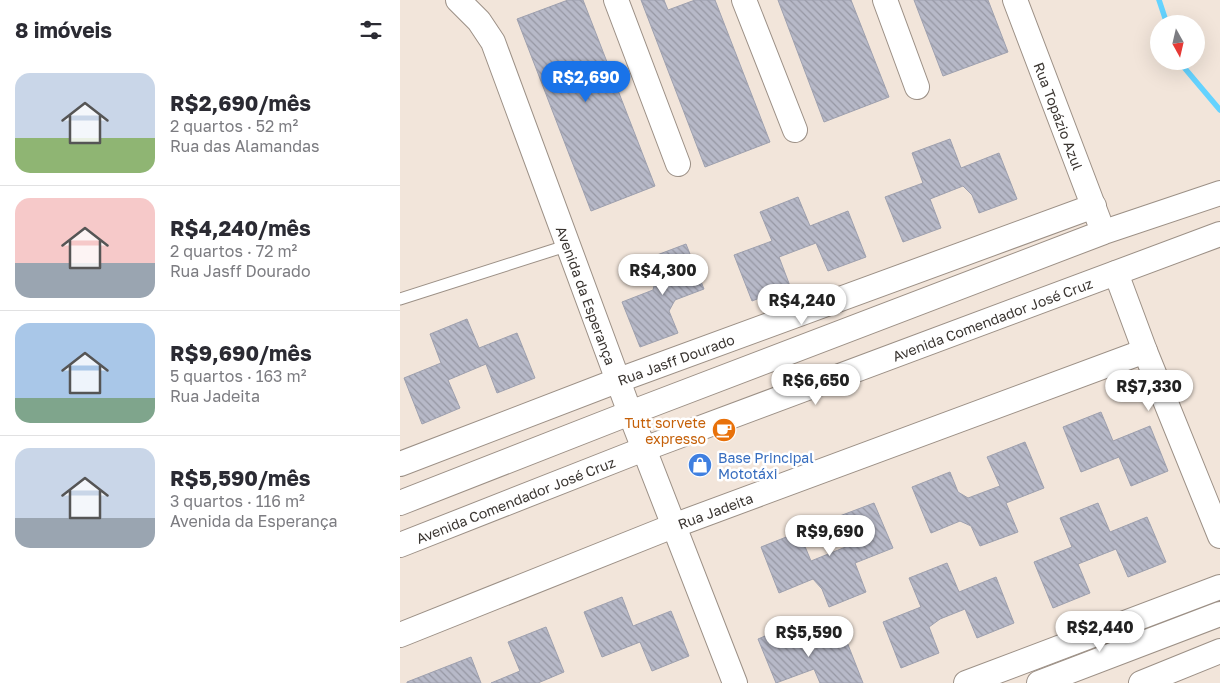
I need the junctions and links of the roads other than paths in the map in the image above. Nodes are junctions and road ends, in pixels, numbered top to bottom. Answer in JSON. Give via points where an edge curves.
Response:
{"nodes":[{"id":1,"x":458,"y":0,"type":"edge"},
{"id":2,"x":616,"y":0,"type":"edge"},
{"id":3,"x":744,"y":0,"type":"edge"},
{"id":4,"x":884,"y":0,"type":"edge"},
{"id":5,"x":1015,"y":0,"type":"edge"},
{"id":6,"x":917,"y":87,"type":"dead end"},
{"id":7,"x":795,"y":130,"type":"dead end"},
{"id":8,"x":678,"y":164,"type":"dead end"},
{"id":9,"x":1220,"y":193,"type":"edge"},
{"id":10,"x":1094,"y":206,"type":"junction"},
{"id":11,"x":1104,"y":232,"type":"junction"},
{"id":12,"x":1220,"y":234,"type":"edge"},
{"id":13,"x":569,"y":245,"type":"junction"},
{"id":14,"x":1116,"y":274,"type":"junction"},
{"id":15,"x":400,"y":300,"type":"edge"},
{"id":16,"x":1145,"y":351,"type":"junction"},
{"id":17,"x":619,"y":380,"type":"junction"},
{"id":18,"x":630,"y":412,"type":"junction"},
{"id":19,"x":644,"y":449,"type":"junction"},
{"id":20,"x":400,"y":464,"type":"edge"},
{"id":21,"x":400,"y":503,"type":"edge"},
{"id":22,"x":673,"y":526,"type":"junction"},
{"id":23,"x":1220,"y":536,"type":"edge"},
{"id":24,"x":400,"y":545,"type":"edge"},
{"id":25,"x":1220,"y":587,"type":"edge"},
{"id":26,"x":1220,"y":614,"type":"edge"},
{"id":27,"x":400,"y":634,"type":"edge"},
{"id":28,"x":1220,"y":651,"type":"edge"},
{"id":29,"x":734,"y":683,"type":"edge"},
{"id":30,"x":966,"y":683,"type":"edge"},
{"id":31,"x":1039,"y":683,"type":"edge"},
{"id":32,"x":1141,"y":683,"type":"edge"}],
"edges":[{"from":1,"to":13,"type":"street","name":"Avenida da Esperança","via":[[479,21],[493,42]]},
{"from":2,"to":8,"type":"street"},
{"from":3,"to":7,"type":"street"},
{"from":4,"to":6,"type":"street"},
{"from":5,"to":10,"type":"street","name":"Rua Topázio Azul"},
{"from":9,"to":11,"type":"street"},
{"from":10,"to":11,"type":"street","name":"Rua Topázio Azul"},
{"from":10,"to":17,"type":"street","name":"Rua Jasff Dourado"},
{"from":11,"to":18,"type":"street"},
{"from":12,"to":14,"type":"street","name":"Avenida Comendador José Cruz"},
{"from":13,"to":15,"type":"lane"},
{"from":13,"to":17,"type":"street","name":"Avenida da Esperança"},
{"from":14,"to":16,"type":"street"},
{"from":14,"to":19,"type":"street","name":"Avenida Comendador José Cruz"},
{"from":16,"to":22,"type":"street","name":"Rua Jadeita"},
{"from":16,"to":23,"type":"street"},
{"from":17,"to":18,"type":"street","name":"Avenida da Esperança"},
{"from":17,"to":20,"type":"street","name":"Rua Jasff Dourado"},
{"from":18,"to":19,"type":"street","name":"Avenida da Esperança"},
{"from":18,"to":21,"type":"street"},
{"from":19,"to":22,"type":"street","name":"Avenida da Esperança"},
{"from":19,"to":24,"type":"street","name":"Avenida Comendador José Cruz"},
{"from":22,"to":27,"type":"street","name":"Rua Jadeita"},
{"from":22,"to":29,"type":"street","name":"Avenida da Esperança"},
{"from":25,"to":30,"type":"street"},
{"from":26,"to":31,"type":"street"},
{"from":28,"to":32,"type":"street"}]}
